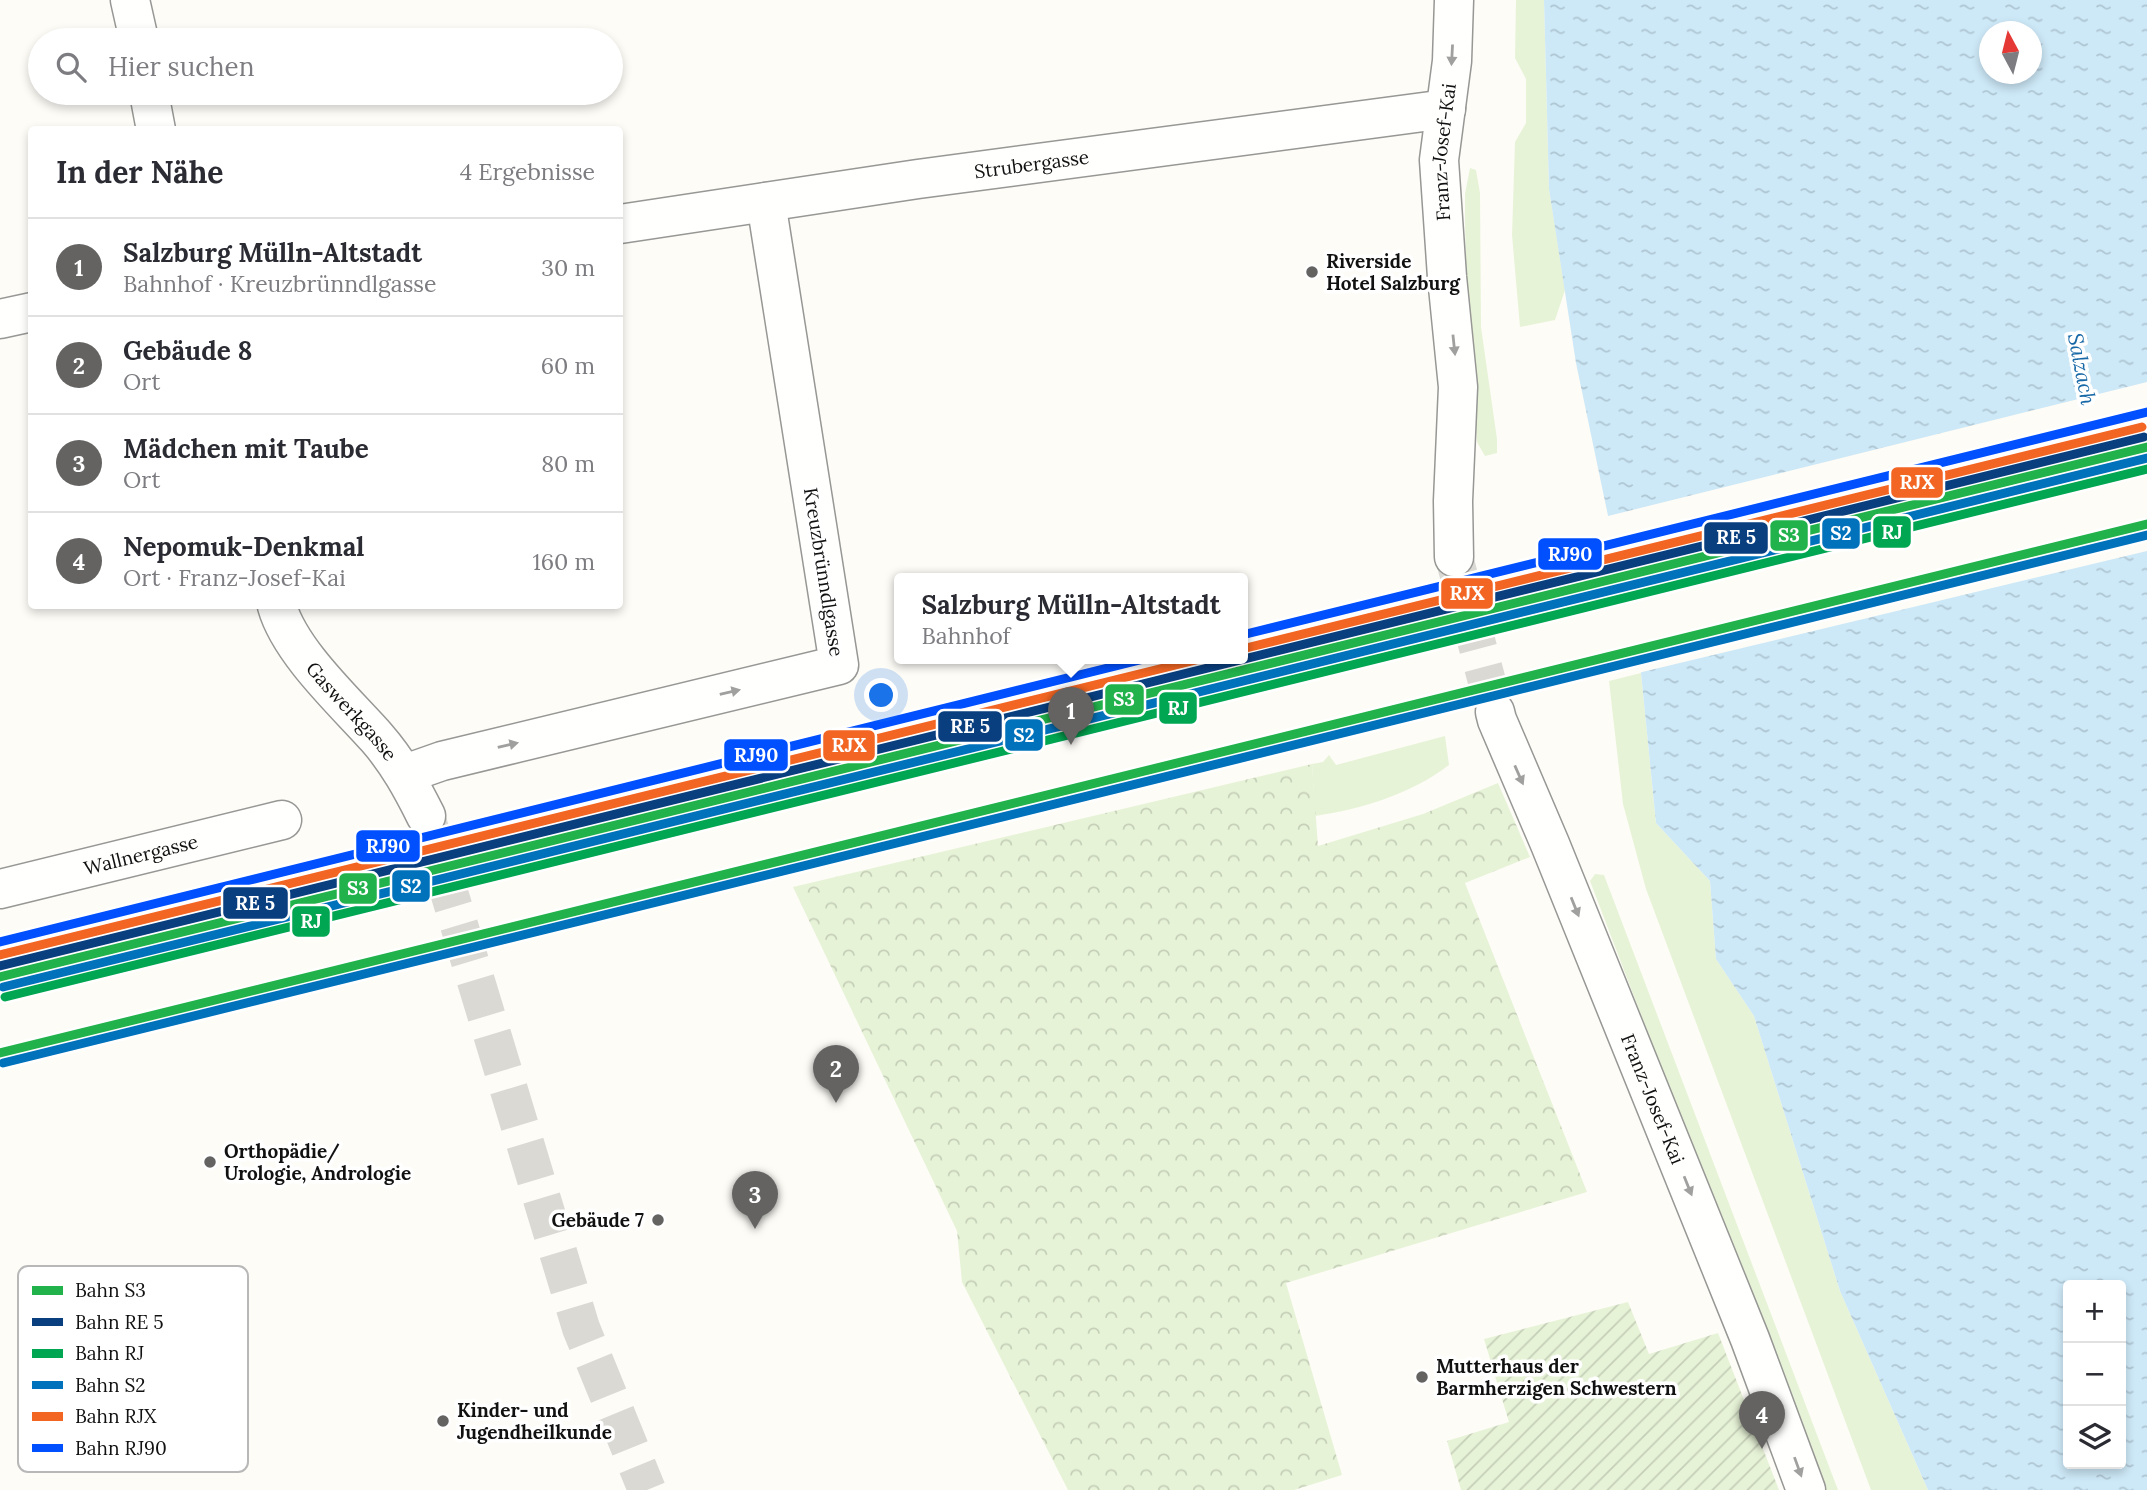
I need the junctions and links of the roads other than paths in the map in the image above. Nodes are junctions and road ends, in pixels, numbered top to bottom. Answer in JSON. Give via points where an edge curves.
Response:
{"nodes":[{"id":1,"x":130,"y":0,"type":"edge"},
{"id":2,"x":1454,"y":0,"type":"edge"},
{"id":3,"x":136,"y":28,"type":"edge"},
{"id":4,"x":151,"y":105,"type":"edge"},
{"id":5,"x":1446,"y":109,"type":"junction"},
{"id":6,"x":155,"y":126,"type":"edge"},
{"id":7,"x":766,"y":202,"type":"junction"},
{"id":8,"x":623,"y":224,"type":"edge"},
{"id":9,"x":28,"y":313,"type":"edge"},
{"id":10,"x":0,"y":319,"type":"edge"},
{"id":11,"x":1454,"y":557,"type":"tunnel mouth"},
{"id":12,"x":278,"y":609,"type":"edge"},
{"id":13,"x":1496,"y":712,"type":"tunnel mouth"},
{"id":14,"x":405,"y":774,"type":"junction"},
{"id":15,"x":426,"y":816,"type":"tunnel mouth"},
{"id":16,"x":282,"y":820,"type":"dead end"},
{"id":17,"x":0,"y":889,"type":"edge"},
{"id":18,"x":1806,"y":1490,"type":"edge"}],
"edges":[{"from":1,"to":3,"type":"street"},
{"from":2,"to":5,"type":"street","name":"Franz-Josef-Kai","one_way":true},
{"from":4,"to":6,"type":"street"},
{"from":5,"to":7,"type":"street","name":"Strubergasse"},
{"from":5,"to":11,"type":"street","name":"Franz-Josef-Kai","one_way":true,"via":[[1439,160],[1458,387]]},
{"from":7,"to":8,"type":"street","name":"Strubergasse"},
{"from":14,"to":7,"type":"street","name":"Kreuzbrünndlgasse","one_way":true,"via":[[442,761],[839,665]]},
{"from":9,"to":10,"type":"street"},
{"from":12,"to":14,"type":"street","name":"Gaswerkgasse","via":[[322,678]]},
{"from":13,"to":18,"type":"street","name":"Franz-Josef-Kai","one_way":true,"via":[[1750,1339]]},
{"from":14,"to":15,"type":"street","name":"Gaswerkgasse"},
{"from":16,"to":17,"type":"street","name":"Wallnergasse"}]}
